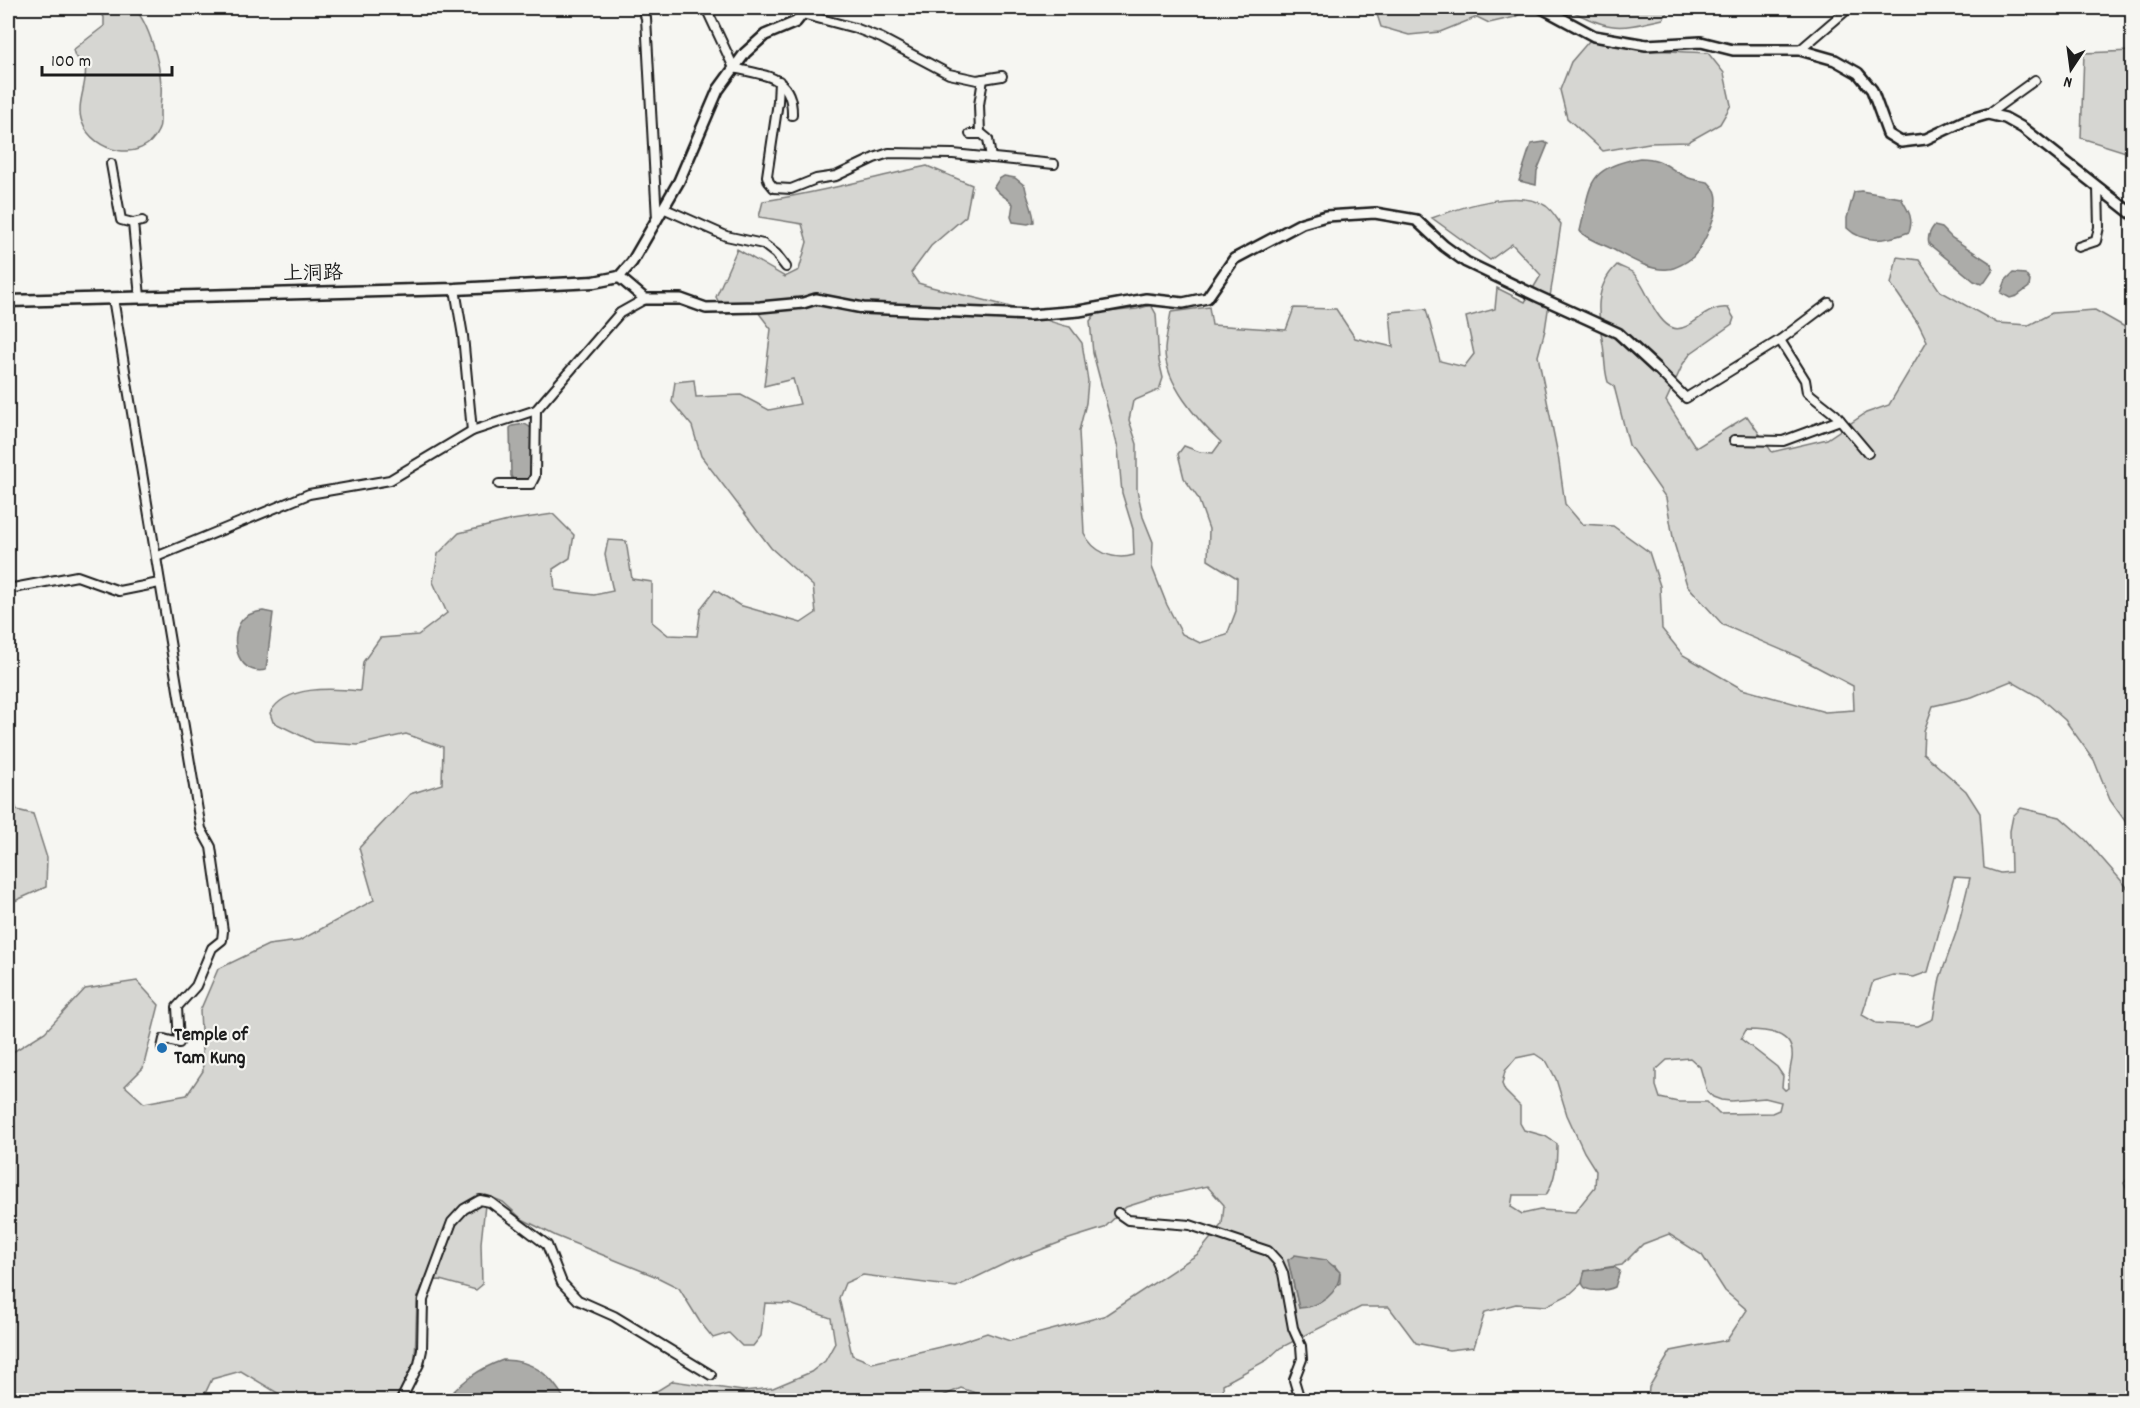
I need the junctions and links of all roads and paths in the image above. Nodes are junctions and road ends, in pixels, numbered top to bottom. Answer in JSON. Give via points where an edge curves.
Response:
{"nodes":[{"id":1,"x":642,"y":8,"type":"edge"},
{"id":2,"x":706,"y":8,"type":"edge"},
{"id":3,"x":1542,"y":8,"type":"edge"},
{"id":4,"x":1849,"y":8,"type":"edge"},
{"id":5,"x":805,"y":11,"type":"edge"},
{"id":6,"x":1800,"y":50,"type":"junction"},
{"id":7,"x":734,"y":68,"type":"junction"},
{"id":8,"x":1002,"y":76,"type":"dead end"},
{"id":9,"x":983,"y":79,"type":"junction"},
{"id":10,"x":2035,"y":80,"type":"dead end"},
{"id":11,"x":779,"y":81,"type":"junction"},
{"id":12,"x":1988,"y":114,"type":"junction"},
{"id":13,"x":792,"y":115,"type":"dead end"},
{"id":14,"x":970,"y":134,"type":"dead end"},
{"id":15,"x":980,"y":134,"type":"junction"},
{"id":16,"x":991,"y":159,"type":"junction"},
{"id":17,"x":111,"y":164,"type":"dead end"},
{"id":18,"x":1054,"y":164,"type":"dead end"},
{"id":19,"x":2098,"y":188,"type":"junction"},
{"id":20,"x":663,"y":208,"type":"junction"},
{"id":21,"x":2133,"y":214,"type":"edge"},
{"id":22,"x":657,"y":219,"type":"junction"},
{"id":23,"x":2078,"y":247,"type":"dead end"},
{"id":24,"x":786,"y":267,"type":"dead end"},
{"id":25,"x":619,"y":278,"type":"junction"},
{"id":26,"x":455,"y":289,"type":"junction"},
{"id":27,"x":140,"y":297,"type":"junction"},
{"id":28,"x":113,"y":298,"type":"junction"},
{"id":29,"x":645,"y":298,"type":"junction"},
{"id":30,"x":8,"y":302,"type":"edge"},
{"id":31,"x":1829,"y":303,"type":"dead end"},
{"id":32,"x":1780,"y":340,"type":"junction"},
{"id":33,"x":1656,"y":368,"type":"joint"},
{"id":34,"x":536,"y":410,"type":"junction"},
{"id":35,"x":1840,"y":420,"type":"junction"},
{"id":36,"x":472,"y":431,"type":"junction"},
{"id":37,"x":1734,"y":440,"type":"dead end"},
{"id":38,"x":1868,"y":453,"type":"dead end"},
{"id":39,"x":499,"y":484,"type":"dead end"},
{"id":40,"x":156,"y":557,"type":"junction"},
{"id":41,"x":159,"y":583,"type":"junction"},
{"id":42,"x":8,"y":589,"type":"edge"},
{"id":43,"x":162,"y":1048,"type":"dead end"},
{"id":44,"x":1118,"y":1213,"type":"dead end"},
{"id":45,"x":711,"y":1375,"type":"dead end"},
{"id":46,"x":401,"y":1401,"type":"edge"},
{"id":47,"x":1300,"y":1401,"type":"edge"}],
"edges":[{"from":1,"to":22,"type":"street","via":[[646,18]]},
{"from":2,"to":7,"type":"street"},
{"from":3,"to":6,"type":"street","via":[[1594,36],[1646,45],[1701,42],[1733,50]]},
{"from":4,"to":6,"type":"street"},
{"from":5,"to":7,"type":"street","via":[[796,22],[765,35]]},
{"from":5,"to":9,"type":"street","via":[[881,38],[949,74]]},
{"from":6,"to":12,"type":"street","via":[[1835,60],[1858,73],[1872,90],[1888,134],[1901,142],[1926,140]]},
{"from":7,"to":11,"type":"street"},
{"from":7,"to":20,"type":"street","via":[[718,90],[679,181]]},
{"from":8,"to":9,"type":"street"},
{"from":9,"to":15,"type":"street"},
{"from":10,"to":12,"type":"street"},
{"from":11,"to":13,"type":"street","via":[[789,92]]},
{"from":11,"to":16,"type":"street","via":[[767,176],[774,188],[791,189],[836,176],[889,153]]},
{"from":12,"to":19,"type":"street","via":[[2023,128]]},
{"from":14,"to":15,"type":"street"},
{"from":15,"to":16,"type":"street","via":[[988,139]]},
{"from":16,"to":18,"type":"street"},
{"from":17,"to":27,"type":"street","via":[[122,220],[138,222]]},
{"from":19,"to":21,"type":"street"},
{"from":19,"to":23,"type":"street","via":[[2096,241]]},
{"from":20,"to":22,"type":"street"},
{"from":20,"to":24,"type":"street","via":[[726,236],[763,244]]},
{"from":22,"to":25,"type":"street"},
{"from":25,"to":26,"type":"main road","name":"上洞路"},
{"from":25,"to":29,"type":"street"},
{"from":26,"to":27,"type":"main road","name":"上洞路"},
{"from":26,"to":36,"type":"street"},
{"from":27,"to":28,"type":"main road","name":"上洞路"},
{"from":28,"to":30,"type":"main road","name":"上洞路"},
{"from":28,"to":40,"type":"street"},
{"from":29,"to":33,"type":"street","via":[[681,299],[706,308],[760,307],[816,299],[863,308],[1030,315],[1146,299],[1183,303],[1207,298],[1233,259],[1302,223],[1326,216],[1375,213],[1416,220],[1466,261],[1618,333]]},
{"from":29,"to":34,"type":"street","via":[[620,313]]},
{"from":31,"to":32,"type":"street"},
{"from":32,"to":33,"type":"street","via":[[1686,398]]},
{"from":32,"to":35,"type":"street","via":[[1805,380],[1807,392]]},
{"from":34,"to":36,"type":"street"},
{"from":34,"to":39,"type":"street","via":[[535,476],[531,484]]},
{"from":35,"to":37,"type":"street","via":[[1783,441]]},
{"from":35,"to":38,"type":"street"},
{"from":36,"to":40,"type":"street","via":[[390,480],[309,494]]},
{"from":40,"to":41,"type":"street"},
{"from":41,"to":42,"type":"street","via":[[119,591],[77,576]]},
{"from":41,"to":43,"type":"street","via":[[201,829],[212,847],[224,931],[196,986],[177,1007],[179,1043],[165,1039]]},
{"from":44,"to":47,"type":"street","via":[[1128,1220],[1190,1225],[1268,1251],[1283,1273],[1293,1328],[1301,1346],[1302,1359],[1294,1380]]},
{"from":45,"to":46,"type":"street","via":[[614,1316],[578,1300],[562,1283],[547,1245],[490,1202],[480,1200],[452,1222],[423,1300],[419,1364]]}]}
